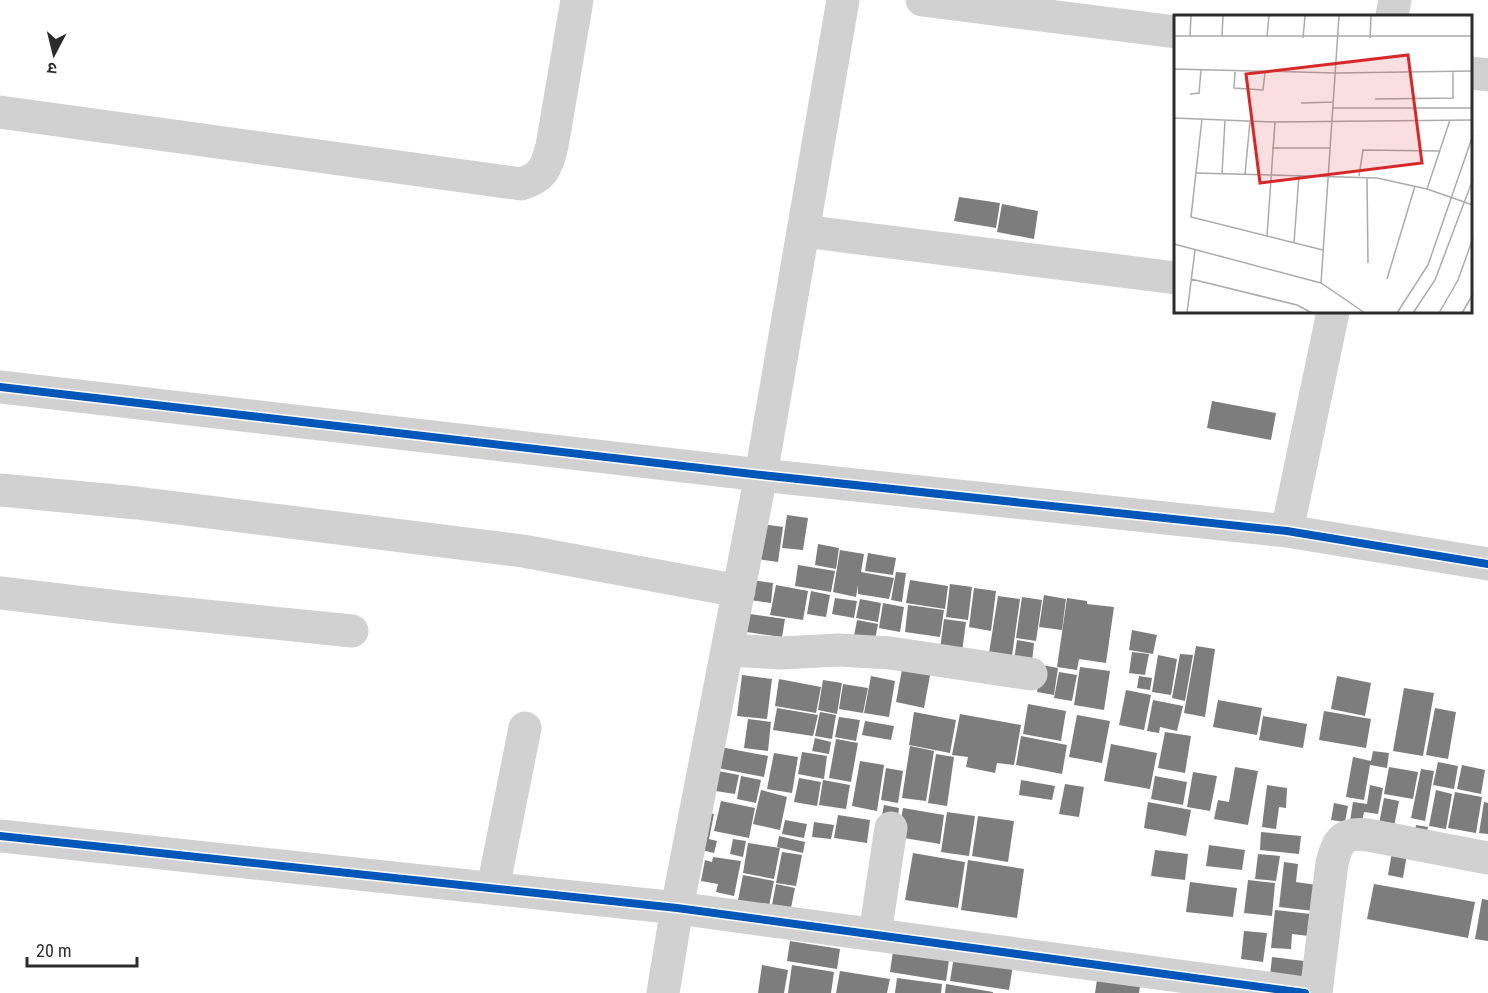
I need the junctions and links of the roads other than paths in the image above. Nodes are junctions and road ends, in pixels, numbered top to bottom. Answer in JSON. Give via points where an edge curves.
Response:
{"nodes":[{"id":1,"x":577,"y":0,"type":"edge"},
{"id":2,"x":843,"y":0,"type":"edge"},
{"id":3,"x":922,"y":0,"type":"edge"},
{"id":4,"x":1395,"y":0,"type":"edge"},
{"id":5,"x":1129,"y":13,"type":"edge"},
{"id":6,"x":1392,"y":15,"type":"edge"},
{"id":7,"x":1174,"y":31,"type":"edge"},
{"id":8,"x":1473,"y":73,"type":"edge"},
{"id":9,"x":1488,"y":75,"type":"edge"},
{"id":10,"x":0,"y":112,"type":"edge"},
{"id":11,"x":803,"y":231,"type":"junction"},
{"id":12,"x":1174,"y":278,"type":"edge"},
{"id":13,"x":1333,"y":314,"type":"edge"},
{"id":14,"x":0,"y":387,"type":"edge"},
{"id":15,"x":761,"y":475,"type":"junction"},
{"id":16,"x":0,"y":490,"type":"edge"},
{"id":17,"x":1287,"y":531,"type":"junction"},
{"id":18,"x":1488,"y":564,"type":"edge"},
{"id":19,"x":739,"y":591,"type":"junction"},
{"id":20,"x":0,"y":593,"type":"edge"},
{"id":21,"x":352,"y":631,"type":"dead end"},
{"id":22,"x":728,"y":650,"type":"junction"},
{"id":23,"x":1031,"y":674,"type":"dead end"},
{"id":24,"x":525,"y":728,"type":"dead end"},
{"id":25,"x":891,"y":828,"type":"dead end"},
{"id":26,"x":0,"y":836,"type":"edge"},
{"id":27,"x":1488,"y":858,"type":"edge"},
{"id":28,"x":493,"y":888,"type":"junction"},
{"id":29,"x":677,"y":908,"type":"junction"},
{"id":30,"x":874,"y":934,"type":"junction"},
{"id":31,"x":663,"y":993,"type":"edge"},
{"id":32,"x":1305,"y":993,"type":"edge"},
{"id":33,"x":1316,"y":993,"type":"edge"}],
"edges":[{"from":1,"to":10,"type":"street","via":[[546,168],[533,180],[521,184]]},
{"from":2,"to":11,"type":"street"},
{"from":3,"to":5,"type":"street"},
{"from":4,"to":6,"type":"street"},
{"from":5,"to":7,"type":"street"},
{"from":8,"to":9,"type":"street"},
{"from":11,"to":12,"type":"street"},
{"from":11,"to":15,"type":"street"},
{"from":13,"to":17,"type":"street"},
{"from":14,"to":15,"type":"street"},
{"from":15,"to":17,"type":"street"},
{"from":15,"to":19,"type":"street"},
{"from":16,"to":19,"type":"street","via":[[138,503],[523,551]]},
{"from":17,"to":18,"type":"street"},
{"from":19,"to":22,"type":"street"},
{"from":20,"to":21,"type":"street"},
{"from":22,"to":23,"type":"street","via":[[890,653]]},
{"from":22,"to":29,"type":"street"},
{"from":24,"to":28,"type":"street"},
{"from":25,"to":30,"type":"street"},
{"from":26,"to":28,"type":"street"},
{"from":27,"to":33,"type":"street","via":[[1355,833],[1344,837],[1332,863]]},
{"from":28,"to":29,"type":"street"},
{"from":29,"to":30,"type":"street"},
{"from":29,"to":31,"type":"street"},
{"from":30,"to":32,"type":"street"}]}
